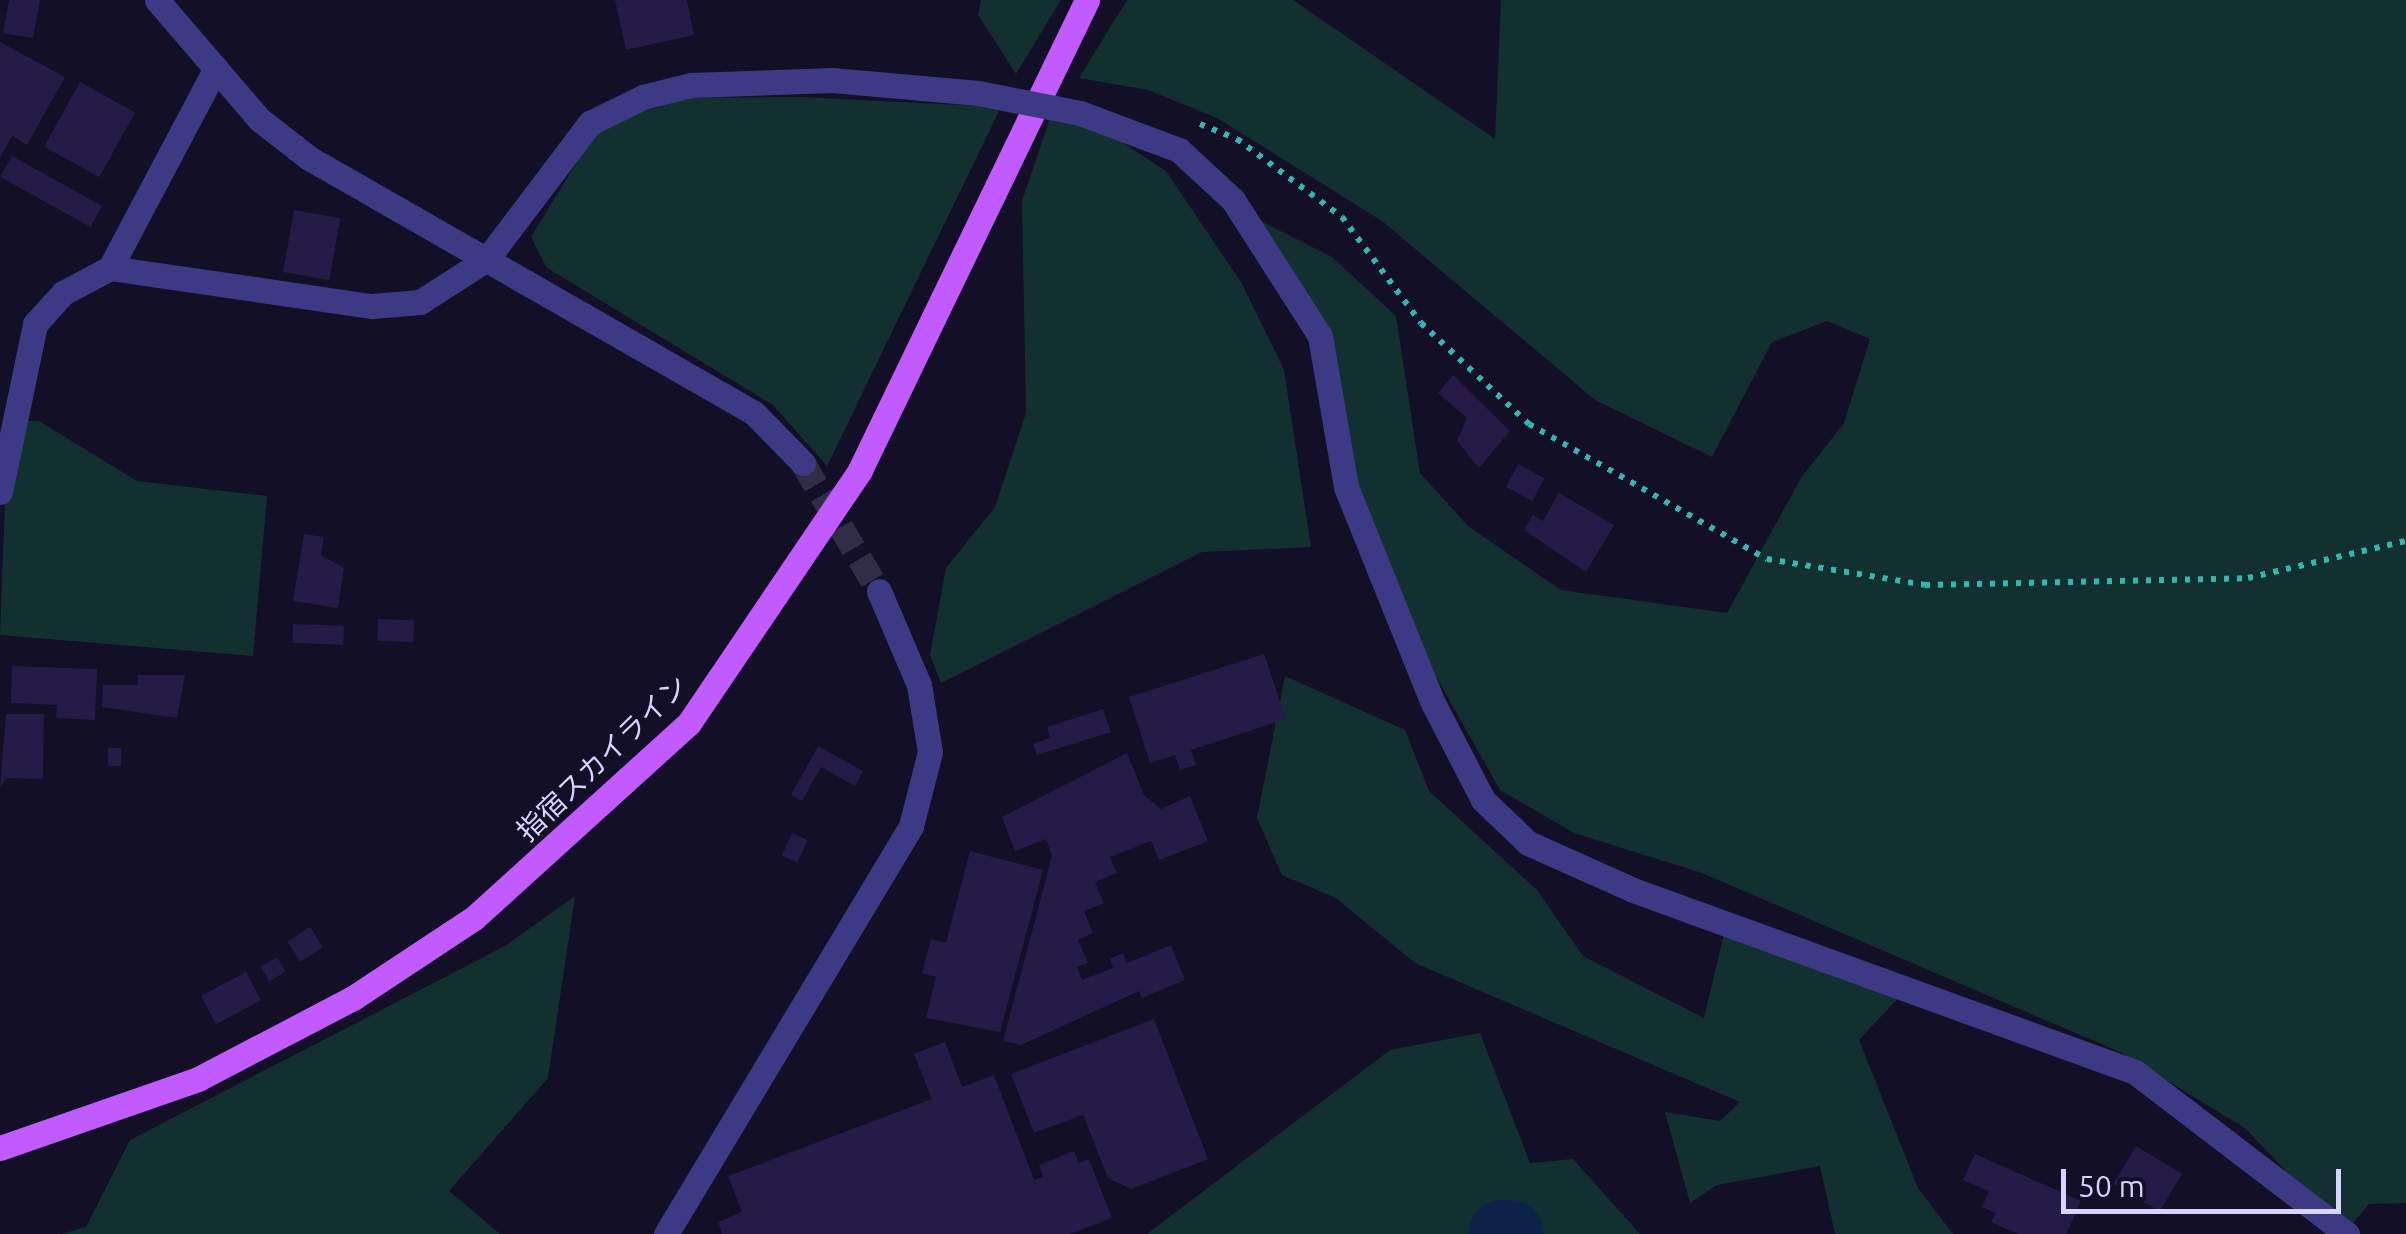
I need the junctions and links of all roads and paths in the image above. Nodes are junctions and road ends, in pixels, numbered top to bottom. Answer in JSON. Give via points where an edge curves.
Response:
{"nodes":[{"id":1,"x":157,"y":0,"type":"edge"},
{"id":2,"x":1088,"y":0,"type":"edge"},
{"id":3,"x":216,"y":68,"type":"junction"},
{"id":4,"x":1192,"y":121,"type":"dead end"},
{"id":5,"x":486,"y":259,"type":"junction"},
{"id":6,"x":110,"y":268,"type":"junction"},
{"id":7,"x":803,"y":463,"type":"tunnel mouth"},
{"id":8,"x":0,"y":492,"type":"edge"},
{"id":9,"x":2406,"y":541,"type":"edge"},
{"id":10,"x":879,"y":591,"type":"tunnel mouth"},
{"id":11,"x":0,"y":1148,"type":"edge"},
{"id":12,"x":666,"y":1234,"type":"edge"},
{"id":13,"x":2347,"y":1234,"type":"edge"}],
"edges":[{"from":1,"to":3,"type":"street"},
{"from":2,"to":11,"type":"main road","name":"指宿スカイライン","via":[[860,470],[689,723],[474,918],[353,998],[198,1079]]},
{"from":3,"to":5,"type":"street","via":[[309,158]]},
{"from":3,"to":6,"type":"street"},
{"from":4,"to":9,"type":"path","via":[[1237,139],[1342,217],[1421,323],[1529,424],[1767,559],[1925,584],[2248,578]]},
{"from":5,"to":6,"type":"street","via":[[420,302],[372,306]]},
{"from":5,"to":7,"type":"street","via":[[754,413]]},
{"from":5,"to":13,"type":"street","bridge":true,"via":[[590,123],[643,97],[690,85],[832,80],[978,94],[1080,113],[1178,150],[1233,200],[1320,336],[1346,487],[1434,703],[1483,800],[1528,842],[1633,890],[2135,1072]]},
{"from":6,"to":8,"type":"street","via":[[63,293],[34,324]]},
{"from":10,"to":12,"type":"street","via":[[919,685],[930,752],[911,826]]}]}
